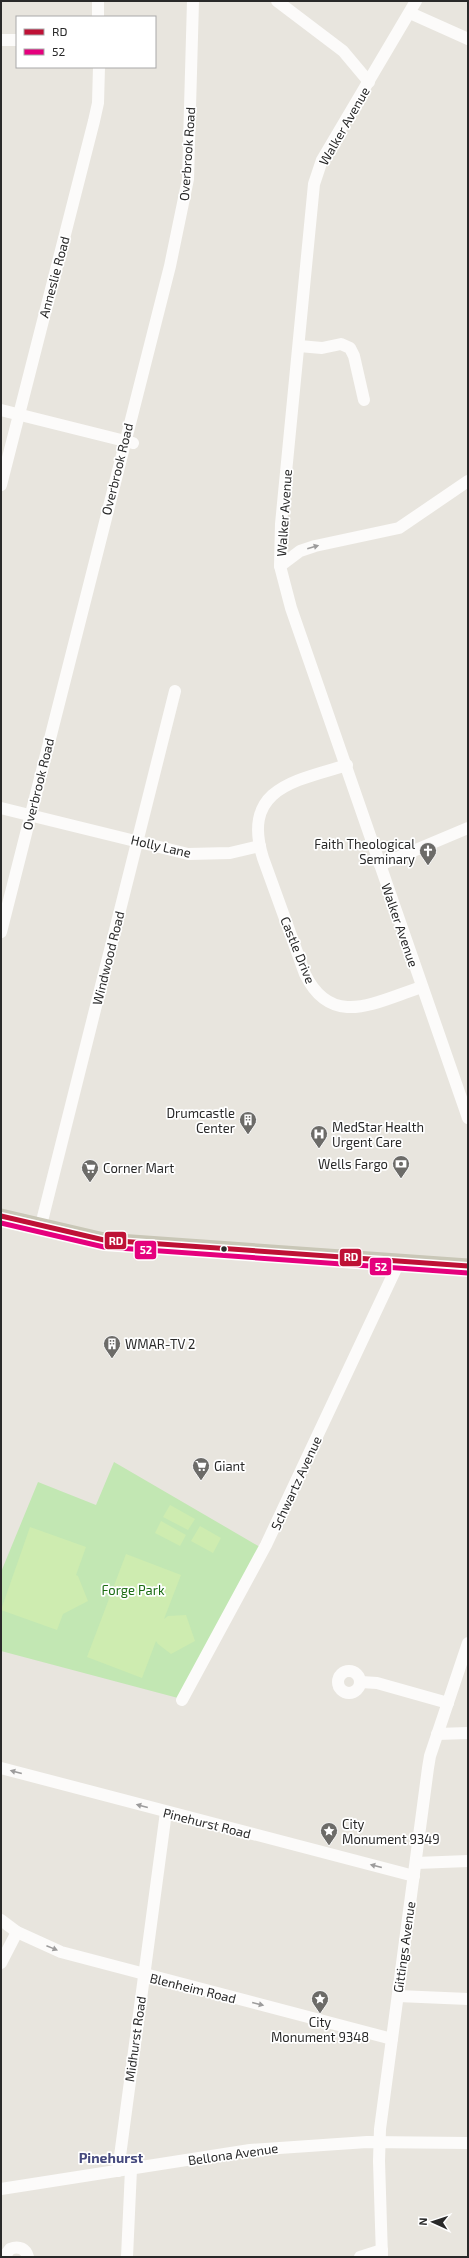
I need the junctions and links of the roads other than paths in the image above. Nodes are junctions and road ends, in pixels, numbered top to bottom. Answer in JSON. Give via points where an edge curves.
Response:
{"nodes":[{"id":1,"x":98,"y":1,"type":"edge"},
{"id":2,"x":193,"y":1,"type":"edge"},
{"id":3,"x":277,"y":1,"type":"edge"},
{"id":4,"x":416,"y":1,"type":"edge"},
{"id":5,"x":410,"y":13,"type":"junction"},
{"id":6,"x":98,"y":16,"type":"edge"},
{"id":7,"x":468,"y":39,"type":"edge"},
{"id":8,"x":1,"y":40,"type":"edge"},
{"id":9,"x":16,"y":40,"type":"edge"},
{"id":10,"x":99,"y":68,"type":"edge"},
{"id":11,"x":369,"y":82,"type":"junction"},
{"id":12,"x":299,"y":346,"type":"junction"},
{"id":13,"x":364,"y":400,"type":"dead end"},
{"id":14,"x":1,"y":410,"type":"edge"},
{"id":15,"x":19,"y":414,"type":"junction"},
{"id":16,"x":129,"y":442,"type":"junction"},
{"id":17,"x":468,"y":481,"type":"edge"},
{"id":18,"x":1,"y":485,"type":"edge"},
{"id":19,"x":280,"y":566,"type":"junction"},
{"id":20,"x":175,"y":691,"type":"dead end"},
{"id":21,"x":346,"y":764,"type":"junction"},
{"id":22,"x":1,"y":808,"type":"edge"},
{"id":23,"x":31,"y":815,"type":"junction"},
{"id":24,"x":468,"y":828,"type":"edge"},
{"id":25,"x":137,"y":841,"type":"junction"},
{"id":26,"x":260,"y":846,"type":"junction"},
{"id":27,"x":380,"y":865,"type":"junction"},
{"id":28,"x":1,"y":932,"type":"edge"},
{"id":29,"x":422,"y":986,"type":"junction"},
{"id":30,"x":468,"y":1118,"type":"edge"},
{"id":31,"x":1,"y":1216,"type":"edge"},
{"id":32,"x":41,"y":1225,"type":"junction"},
{"id":33,"x":400,"y":1260,"type":"junction"},
{"id":34,"x":468,"y":1266,"type":"edge"},
{"id":35,"x":468,"y":1643,"type":"edge"},
{"id":36,"x":361,"y":1682,"type":"dead end"},
{"id":37,"x":182,"y":1700,"type":"dead end"},
{"id":38,"x":448,"y":1703,"type":"junction"},
{"id":39,"x":468,"y":1733,"type":"edge"},
{"id":40,"x":437,"y":1734,"type":"junction"},
{"id":41,"x":1,"y":1768,"type":"edge"},
{"id":42,"x":166,"y":1812,"type":"junction"},
{"id":43,"x":468,"y":1861,"type":"edge"},
{"id":44,"x":416,"y":1863,"type":"junction"},
{"id":45,"x":414,"y":1876,"type":"junction"},
{"id":46,"x":1,"y":1920,"type":"edge"},
{"id":47,"x":17,"y":1932,"type":"junction"},
{"id":48,"x":1,"y":1963,"type":"edge"},
{"id":49,"x":144,"y":1975,"type":"junction"},
{"id":50,"x":398,"y":1996,"type":"junction"},
{"id":51,"x":468,"y":1999,"type":"edge"},
{"id":52,"x":392,"y":2039,"type":"junction"},
{"id":53,"x":379,"y":2142,"type":"junction"},
{"id":54,"x":468,"y":2143,"type":"edge"},
{"id":55,"x":131,"y":2169,"type":"junction"},
{"id":56,"x":118,"y":2171,"type":"junction"},
{"id":57,"x":1,"y":2190,"type":"edge"},
{"id":58,"x":382,"y":2254,"type":"edge"},
{"id":59,"x":4,"y":2257,"type":"edge"},
{"id":60,"x":28,"y":2257,"type":"edge"},
{"id":61,"x":127,"y":2257,"type":"edge"},
{"id":62,"x":360,"y":2257,"type":"edge"}],
"edges":[{"from":1,"to":6,"type":"street"},
{"from":2,"to":16,"type":"street","name":"Overbrook Road","via":[[186,192]]},
{"from":3,"to":11,"type":"street","via":[[343,51]]},
{"from":4,"to":5,"type":"street","name":"Walker Avenue"},
{"from":5,"to":7,"type":"street"},
{"from":5,"to":11,"type":"street","name":"Walker Avenue"},
{"from":8,"to":9,"type":"street"},
{"from":10,"to":15,"type":"street","name":"Anneslie Road","via":[[98,103],[94,121]]},
{"from":11,"to":12,"type":"street","name":"Walker Avenue","via":[[322,160],[314,184]]},
{"from":12,"to":13,"type":"street","via":[[322,348],[341,344],[350,348]]},
{"from":12,"to":19,"type":"street","name":"Walker Avenue","via":[[281,524]]},
{"from":14,"to":15,"type":"street"},
{"from":15,"to":16,"type":"street"},
{"from":15,"to":18,"type":"street","name":"Anneslie Road"},
{"from":16,"to":23,"type":"street","name":"Overbrook Road"},
{"from":19,"to":17,"type":"street","one_way":true,"via":[[300,551],[315,546],[399,528]]},
{"from":19,"to":21,"type":"street","name":"Walker Avenue","via":[[291,608]]},
{"from":20,"to":25,"type":"street","name":"Windwood Road"},
{"from":21,"to":26,"type":"street","via":[[296,781],[269,798],[259,820]]},
{"from":21,"to":27,"type":"street","name":"Walker Avenue"},
{"from":22,"to":23,"type":"street","name":"Holly Lane"},
{"from":23,"to":25,"type":"street","name":"Holly Lane"},
{"from":23,"to":28,"type":"street","name":"Overbrook Road"},
{"from":24,"to":27,"type":"street"},
{"from":25,"to":26,"type":"street","name":"Holly Lane","via":[[188,854],[214,854]]},
{"from":25,"to":32,"type":"street","name":"Windwood Road"},
{"from":26,"to":29,"type":"street","name":"Castle Drive","via":[[305,974],[320,996],[344,1008],[357,1008]]},
{"from":27,"to":29,"type":"street","name":"Walker Avenue"},
{"from":29,"to":30,"type":"street","name":"Walker Avenue"},
{"from":31,"to":32,"type":"main road"},
{"from":32,"to":33,"type":"main road","via":[[104,1240]]},
{"from":33,"to":34,"type":"main road"},
{"from":33,"to":37,"type":"street","name":"Schwartz Avenue","via":[[266,1545]]},
{"from":35,"to":38,"type":"street","name":"Gittings Avenue"},
{"from":36,"to":38,"type":"street","via":[[377,1683]]},
{"from":38,"to":40,"type":"street","name":"Gittings Avenue"},
{"from":39,"to":40,"type":"street"},
{"from":40,"to":44,"type":"street","name":"Gittings Avenue","via":[[429,1762]]},
{"from":42,"to":41,"type":"street","name":"Pinehurst Road","one_way":true},
{"from":45,"to":42,"type":"street","name":"Pinehurst Road","one_way":true},
{"from":42,"to":49,"type":"street","name":"Midhurst Road"},
{"from":43,"to":44,"type":"street"},
{"from":44,"to":45,"type":"street","name":"Gittings Avenue"},
{"from":45,"to":50,"type":"street","name":"Gittings Avenue"},
{"from":46,"to":47,"type":"street","name":"Blenheim Road"},
{"from":47,"to":48,"type":"street"},
{"from":47,"to":49,"type":"street","name":"Blenheim Road","one_way":true,"via":[[61,1952]]},
{"from":49,"to":52,"type":"street","name":"Blenheim Road","one_way":true},
{"from":49,"to":56,"type":"street","name":"Midhurst Road"},
{"from":50,"to":51,"type":"street"},
{"from":50,"to":52,"type":"street","name":"Gittings Avenue"},
{"from":52,"to":53,"type":"street","name":"Gittings Avenue"},
{"from":53,"to":54,"type":"street","name":"Bellona Avenue"},
{"from":53,"to":55,"type":"street","name":"Bellona Avenue","via":[[250,2150]]},
{"from":53,"to":58,"type":"street","name":"Gittings Avenue"},
{"from":55,"to":56,"type":"street","name":"Bellona Avenue"},
{"from":55,"to":61,"type":"street"},
{"from":56,"to":57,"type":"street","name":"Bellona Avenue"},
{"from":58,"to":62,"type":"street"},
{"from":59,"to":60,"type":"street","via":[[10,2249],[18,2247],[25,2250]]}]}
